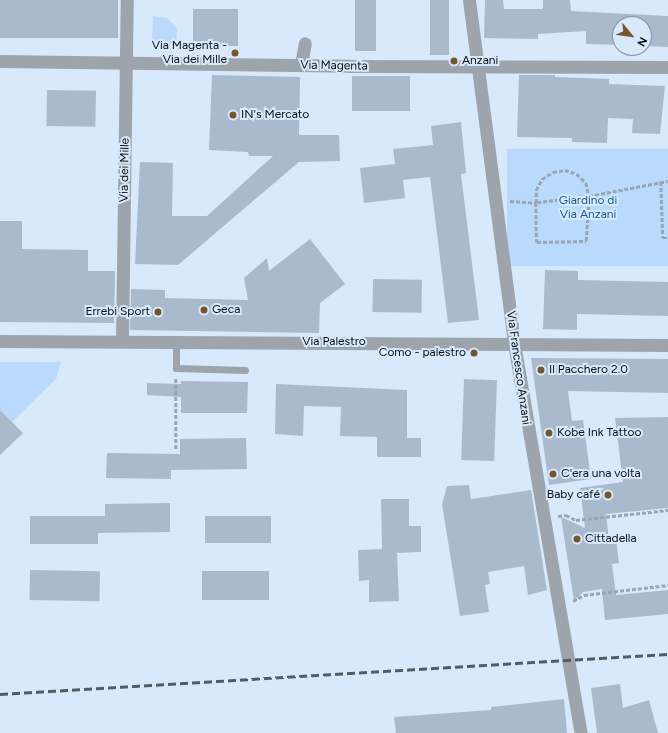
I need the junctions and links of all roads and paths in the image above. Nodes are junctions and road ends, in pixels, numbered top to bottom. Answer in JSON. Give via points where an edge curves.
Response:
{"nodes":[{"id":1,"x":127,"y":0,"type":"edge"},
{"id":2,"x":469,"y":0,"type":"edge"},
{"id":3,"x":305,"y":42,"type":"dead end"},
{"id":4,"x":127,"y":60,"type":"junction"},
{"id":5,"x":0,"y":61,"type":"edge"},
{"id":6,"x":301,"y":65,"type":"junction"},
{"id":7,"x":479,"y":65,"type":"junction"},
{"id":8,"x":668,"y":67,"type":"edge"},
{"id":9,"x":668,"y":181,"type":"edge"},
{"id":10,"x":662,"y":182,"type":"junction"},
{"id":11,"x":589,"y":196,"type":"junction"},
{"id":12,"x":496,"y":199,"type":"junction"},
{"id":13,"x":536,"y":203,"type":"junction"},
{"id":14,"x":668,"y":238,"type":"edge"},
{"id":15,"x":122,"y":340,"type":"junction"},
{"id":16,"x":0,"y":341,"type":"edge"},
{"id":17,"x":176,"y":342,"type":"junction"},
{"id":18,"x":514,"y":343,"type":"junction"},
{"id":19,"x":668,"y":345,"type":"edge"},
{"id":20,"x":176,"y":368,"type":"junction"},
{"id":21,"x":245,"y":370,"type":"dead end"},
{"id":22,"x":176,"y":450,"type":"dead end"},
{"id":23,"x":668,"y":510,"type":"edge"},
{"id":24,"x":543,"y":517,"type":"junction"},
{"id":25,"x":668,"y":585,"type":"edge"},
{"id":26,"x":559,"y":604,"type":"junction"},
{"id":27,"x":582,"y":733,"type":"edge"}],
"edges":[{"from":1,"to":4,"type":"street","name":"Via dei Mille"},
{"from":2,"to":7,"type":"street","name":"Via Francesco Anzani"},
{"from":3,"to":6,"type":"street"},
{"from":4,"to":5,"type":"street","name":"Via Magenta"},
{"from":4,"to":6,"type":"street","name":"Via Magenta"},
{"from":4,"to":15,"type":"street","name":"Via dei Mille"},
{"from":6,"to":7,"type":"street","name":"Via Magenta"},
{"from":7,"to":8,"type":"street","name":"Via Magenta"},
{"from":7,"to":12,"type":"street","name":"Via Francesco Anzani"},
{"from":9,"to":10,"type":"path"},
{"from":10,"to":11,"type":"path"},
{"from":10,"to":14,"type":"path","via":[[663,238]]},
{"from":11,"to":13,"type":"path"},
{"from":11,"to":13,"type":"path","via":[[586,183],[577,174],[559,171],[542,179],[536,190]]},
{"from":11,"to":13,"type":"path","via":[[586,241],[537,242]]},
{"from":12,"to":13,"type":"path"},
{"from":12,"to":18,"type":"street","name":"Via Francesco Anzani"},
{"from":15,"to":16,"type":"street","name":"Via Palestro"},
{"from":15,"to":17,"type":"street","name":"Via Palestro"},
{"from":17,"to":18,"type":"street","name":"Via Palestro"},
{"from":17,"to":20,"type":"lane"},
{"from":18,"to":19,"type":"street","name":"Via Palestro"},
{"from":18,"to":24,"type":"street","name":"Via Francesco Anzani"},
{"from":20,"to":21,"type":"lane"},
{"from":20,"to":22,"type":"path"},
{"from":23,"to":24,"type":"path","via":[[576,520],[566,515]]},
{"from":24,"to":26,"type":"street","name":"Via Francesco Anzani"},
{"from":25,"to":26,"type":"path","via":[[584,595],[578,600]]},
{"from":26,"to":27,"type":"street","name":"Via Francesco Anzani"}]}
